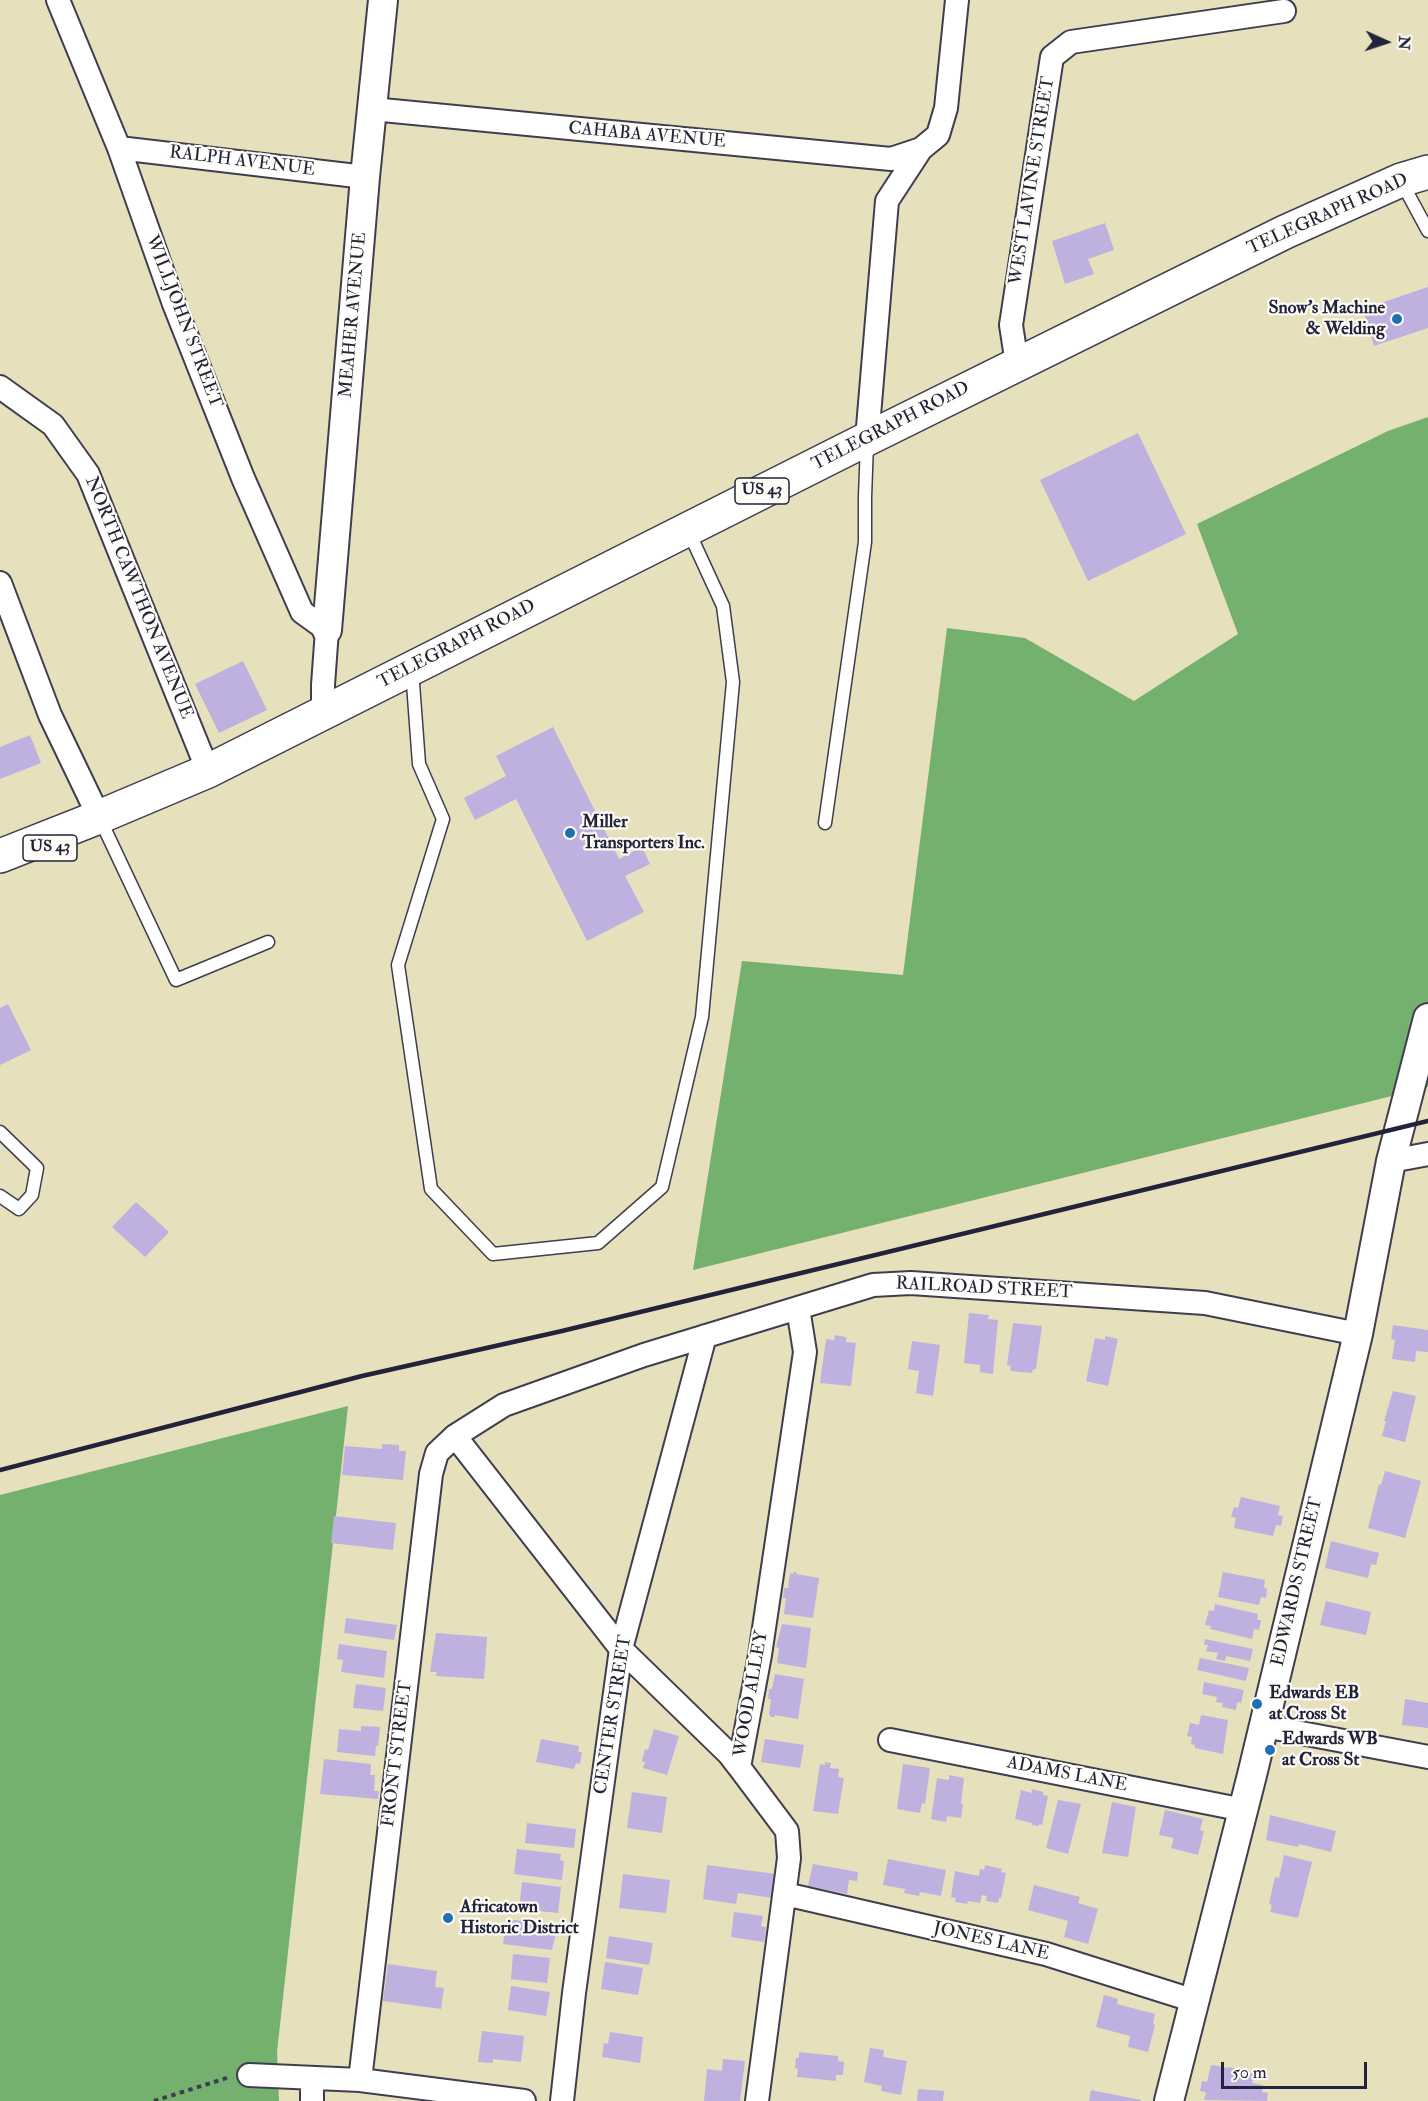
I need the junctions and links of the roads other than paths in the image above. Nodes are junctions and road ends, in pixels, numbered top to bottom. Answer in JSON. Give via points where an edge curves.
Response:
{"nodes":[{"id":1,"x":58,"y":0,"type":"edge"},
{"id":2,"x":382,"y":0,"type":"edge"},
{"id":3,"x":957,"y":0,"type":"edge"},
{"id":4,"x":1284,"y":11,"type":"dead end"},
{"id":5,"x":372,"y":109,"type":"junction"},
{"id":6,"x":119,"y":148,"type":"junction"},
{"id":7,"x":921,"y":149,"type":"junction"},
{"id":8,"x":891,"y":159,"type":"junction"},
{"id":9,"x":1414,"y":176,"type":"edge"},
{"id":10,"x":365,"y":177,"type":"junction"},
{"id":11,"x":887,"y":201,"type":"junction"},
{"id":12,"x":1428,"y":231,"type":"edge"},
{"id":13,"x":1017,"y":364,"type":"junction"},
{"id":14,"x":0,"y":387,"type":"edge"},
{"id":15,"x":867,"y":439,"type":"junction"},
{"id":16,"x":687,"y":529,"type":"junction"},
{"id":17,"x":0,"y":583,"type":"edge"},
{"id":18,"x":327,"y":630,"type":"junction"},
{"id":19,"x":412,"y":668,"type":"junction"},
{"id":20,"x":323,"y":712,"type":"junction"},
{"id":21,"x":208,"y":771,"type":"junction"},
{"id":22,"x":99,"y":818,"type":"junction"},
{"id":23,"x":825,"y":823,"type":"dead end"},
{"id":24,"x":0,"y":856,"type":"edge"},
{"id":25,"x":0,"y":879,"type":"edge"},
{"id":26,"x":268,"y":942,"type":"dead end"},
{"id":27,"x":1428,"y":1018,"type":"edge"},
{"id":28,"x":0,"y":1132,"type":"edge"},
{"id":29,"x":1428,"y":1154,"type":"edge"},
{"id":30,"x":1391,"y":1161,"type":"junction"},
{"id":31,"x":0,"y":1196,"type":"edge"},
{"id":32,"x":798,"y":1308,"type":"junction"},
{"id":33,"x":1358,"y":1334,"type":"junction"},
{"id":34,"x":705,"y":1336,"type":"junction"},
{"id":35,"x":455,"y":1436,"type":"junction"},
{"id":36,"x":621,"y":1649,"type":"junction"},
{"id":37,"x":1264,"y":1726,"type":"junction"},
{"id":38,"x":890,"y":1740,"type":"dead end"},
{"id":39,"x":1428,"y":1757,"type":"edge"},
{"id":40,"x":739,"y":1767,"type":"junction"},
{"id":41,"x":1244,"y":1810,"type":"junction"},
{"id":42,"x":785,"y":1894,"type":"junction"},
{"id":43,"x":1195,"y":2001,"type":"junction"},
{"id":44,"x":249,"y":2075,"type":"road end"},
{"id":45,"x":312,"y":2078,"type":"junction"},
{"id":46,"x":360,"y":2080,"type":"junction"},
{"id":47,"x":312,"y":2101,"type":"edge"},
{"id":48,"x":524,"y":2101,"type":"edge"},
{"id":49,"x":562,"y":2101,"type":"edge"},
{"id":50,"x":757,"y":2101,"type":"edge"},
{"id":51,"x":1169,"y":2101,"type":"edge"}],
"edges":[{"from":1,"to":6,"type":"street","name":"WILLJOHN STREET"},
{"from":2,"to":5,"type":"street","name":"MEAHER AVENUE"},
{"from":3,"to":7,"type":"street","via":[[946,108],[938,135]]},
{"from":4,"to":13,"type":"street","name":"WEST LAVINE STREET","via":[[1071,42],[1052,57],[1011,325]]},
{"from":5,"to":8,"type":"street","name":"CAHABA AVENUE"},
{"from":5,"to":10,"type":"street","name":"MEAHER AVENUE"},
{"from":6,"to":10,"type":"street","name":"RALPH AVENUE"},
{"from":6,"to":18,"type":"street","name":"WILLJOHN STREET","via":[[174,304],[243,478],[302,612]]},
{"from":7,"to":8,"type":"street","name":"CAHABA AVENUE"},
{"from":7,"to":11,"type":"street"},
{"from":8,"to":11,"type":"street"},
{"from":9,"to":12,"type":"lane"},
{"from":9,"to":13,"type":"main road","name":"TELEGRAPH ROAD","number":"US 43","via":[[1285,231]]},
{"from":10,"to":18,"type":"street","name":"MEAHER AVENUE"},
{"from":11,"to":15,"type":"street"},
{"from":13,"to":15,"type":"main road","name":"TELEGRAPH ROAD","number":"US 43"},
{"from":14,"to":21,"type":"street","name":"NORTH CAWTHON AVENUE","via":[[53,425],[88,474]]},
{"from":15,"to":16,"type":"main road","name":"TELEGRAPH ROAD","number":"US 43"},
{"from":15,"to":23,"type":"lane","via":[[866,542]]},
{"from":16,"to":19,"type":"main road","name":"TELEGRAPH ROAD","number":"US 43"},
{"from":16,"to":19,"type":"lane","via":[[723,606],[733,682],[702,1017],[662,1187],[598,1243],[493,1254],[431,1189],[398,965],[443,819],[419,764]]},
{"from":17,"to":22,"type":"street","via":[[50,715]]},
{"from":18,"to":20,"type":"street"},
{"from":19,"to":20,"type":"main road","name":"TELEGRAPH ROAD","number":"US 43"},
{"from":20,"to":21,"type":"main road","name":"TELEGRAPH ROAD","number":"US 43"},
{"from":21,"to":22,"type":"main road","name":"TELEGRAPH ROAD","number":"US 43"},
{"from":22,"to":24,"type":"main road","name":"TELEGRAPH ROAD","number":"US 43"},
{"from":22,"to":25,"type":"main road","name":"TELEGRAPH ROAD","number":"US 43"},
{"from":22,"to":26,"type":"lane","via":[[176,980]]},
{"from":27,"to":30,"type":"street","name":"EDWARDS STREET"},
{"from":28,"to":31,"type":"lane","via":[[37,1168],[32,1195],[19,1209]]},
{"from":29,"to":30,"type":"street"},
{"from":30,"to":33,"type":"street","name":"EDWARDS STREET"},
{"from":32,"to":33,"type":"street","name":"RAILROAD STREET","via":[[873,1285],[912,1283],[1205,1303]]},
{"from":32,"to":34,"type":"street","name":"RAILROAD STREET"},
{"from":32,"to":40,"type":"street","name":"WOOD ALLEY","via":[[805,1352]]},
{"from":33,"to":37,"type":"street","name":"EDWARDS STREET"},
{"from":34,"to":35,"type":"street","name":"RAILROAD STREET","via":[[504,1405]]},
{"from":34,"to":36,"type":"street","name":"CENTER STREET"},
{"from":35,"to":36,"type":"street"},
{"from":35,"to":46,"type":"street","name":"FRONT STREET","via":[[438,1453],[431,1474]]},
{"from":36,"to":40,"type":"street"},
{"from":36,"to":49,"type":"street","name":"CENTER STREET"},
{"from":37,"to":39,"type":"street"},
{"from":37,"to":41,"type":"street","name":"EDWARDS STREET"},
{"from":38,"to":41,"type":"street","name":"ADAMS LANE"},
{"from":40,"to":42,"type":"street","name":"WOOD ALLEY","via":[[787,1831]]},
{"from":41,"to":43,"type":"street","name":"EDWARDS STREET"},
{"from":42,"to":43,"type":"street","name":"JONES LANE","via":[[1046,1954]]},
{"from":42,"to":50,"type":"street","name":"WOOD ALLEY"},
{"from":43,"to":51,"type":"street","name":"EDWARDS STREET"},
{"from":44,"to":45,"type":"street"},
{"from":45,"to":46,"type":"street"},
{"from":45,"to":47,"type":"street"},
{"from":46,"to":48,"type":"street"}]}
